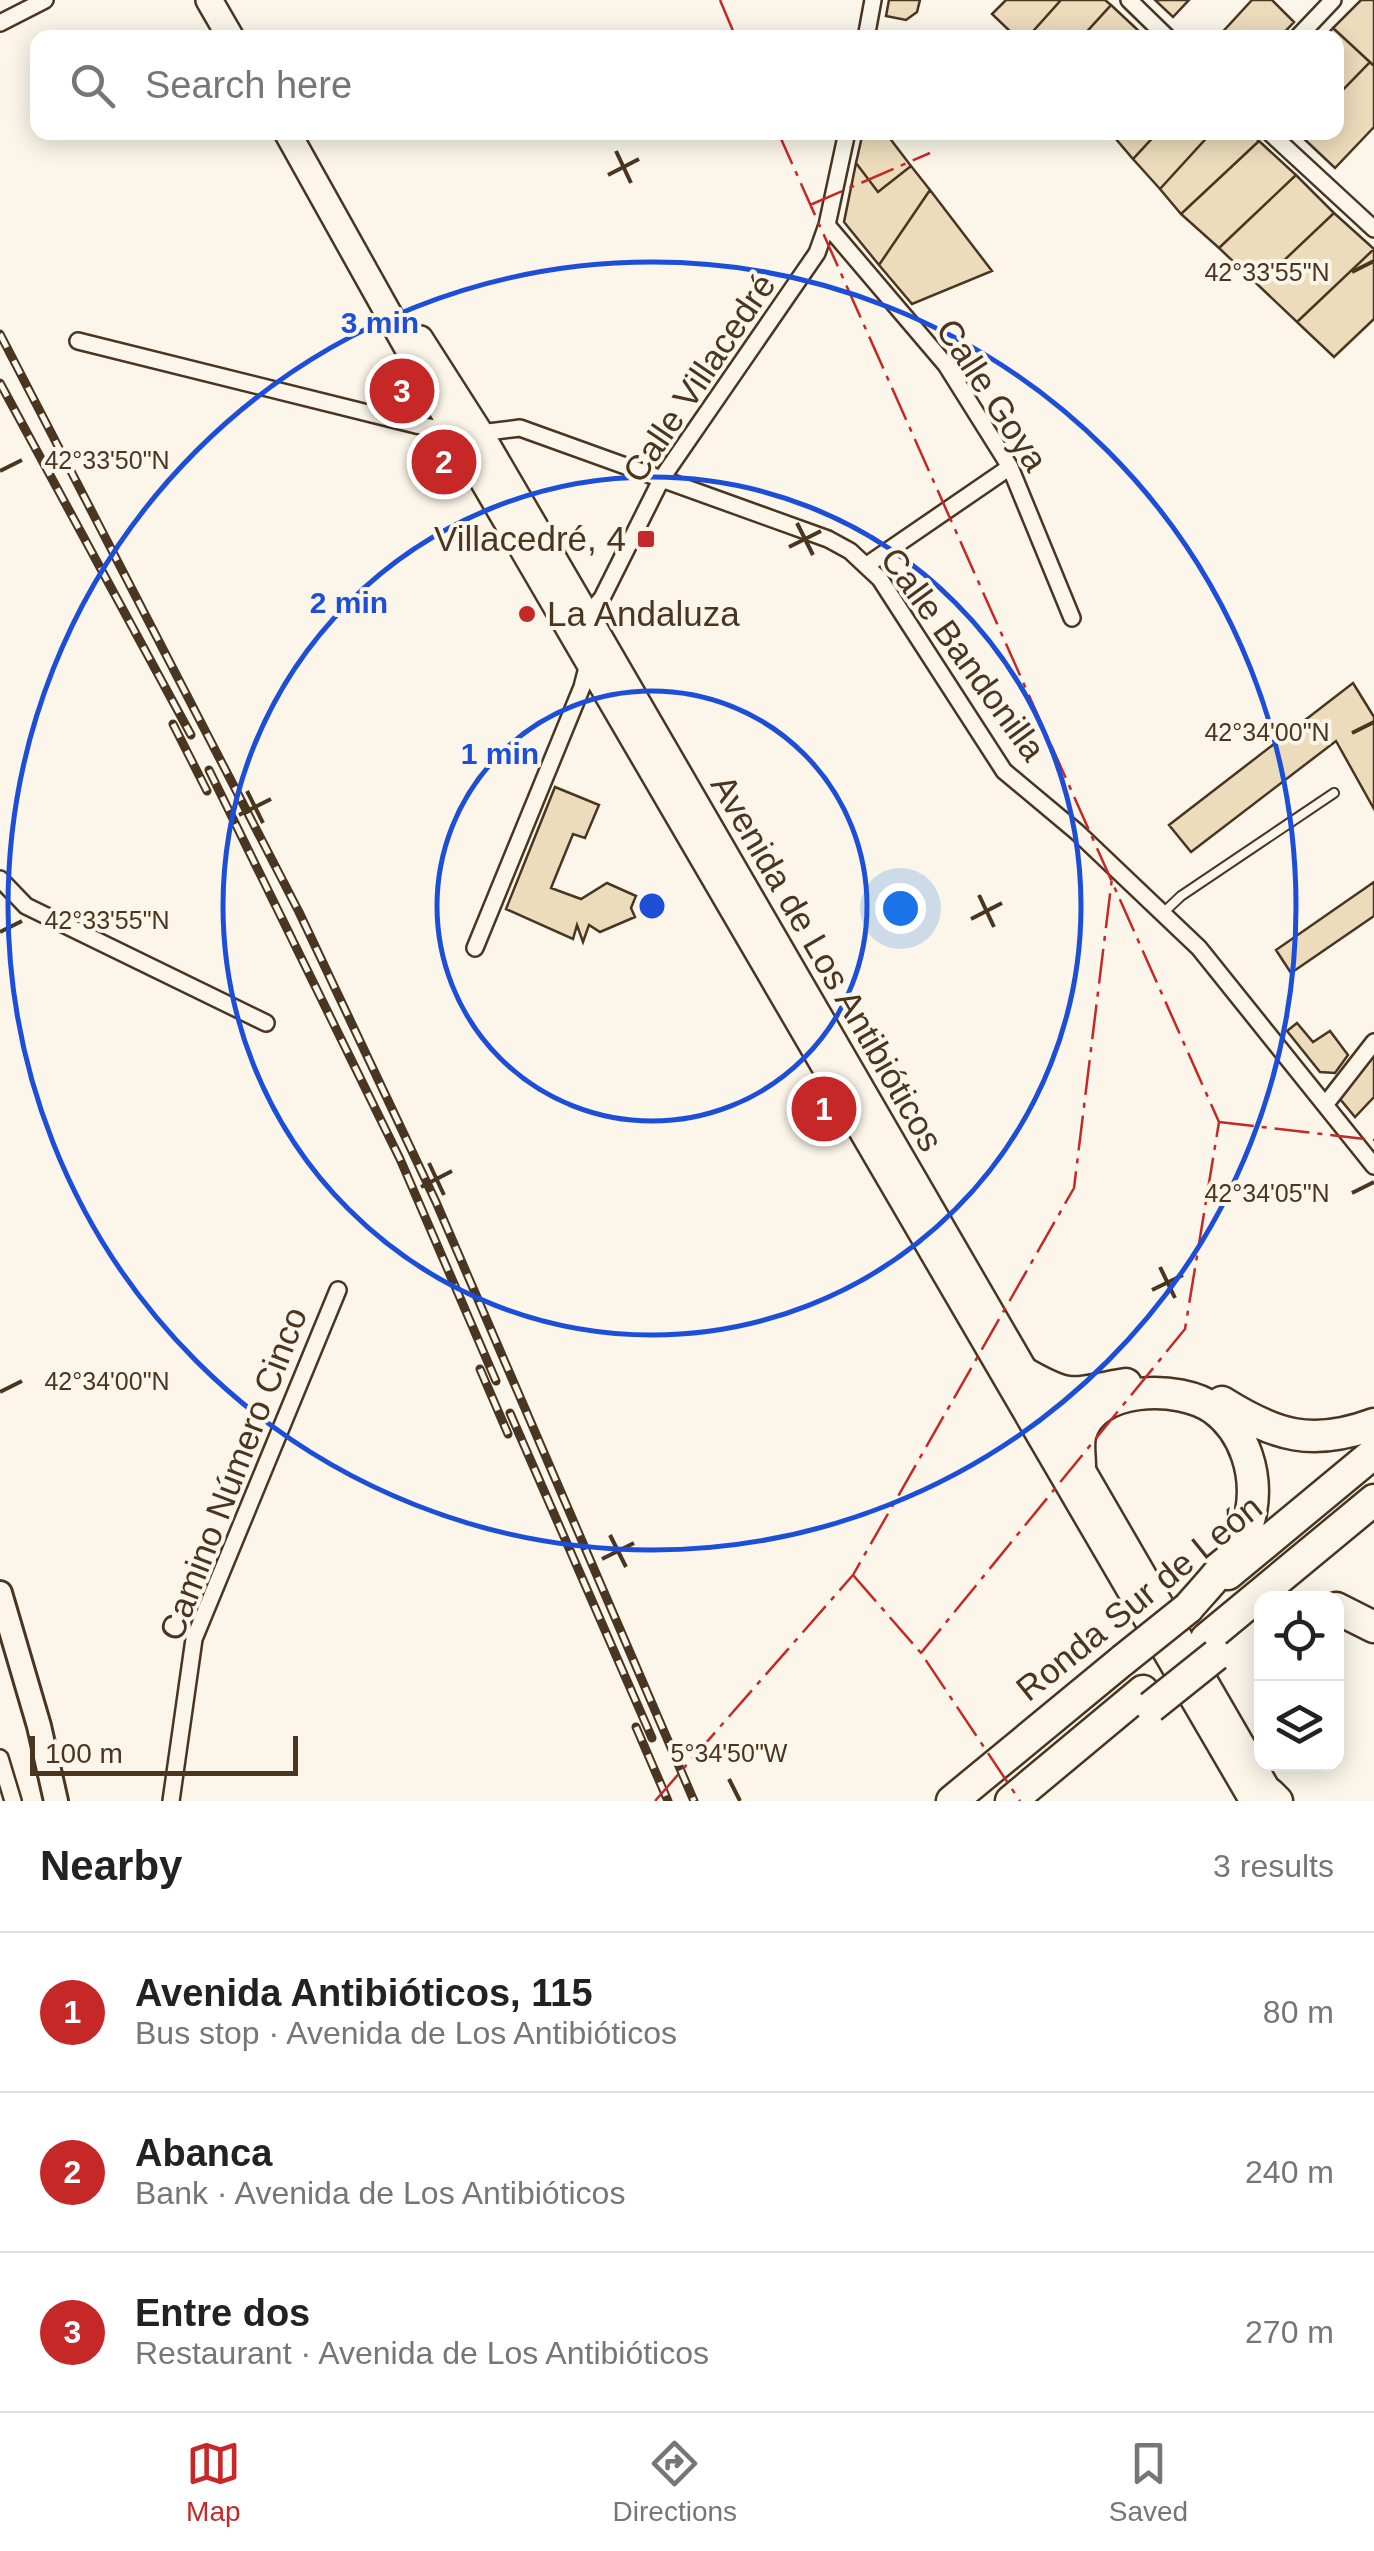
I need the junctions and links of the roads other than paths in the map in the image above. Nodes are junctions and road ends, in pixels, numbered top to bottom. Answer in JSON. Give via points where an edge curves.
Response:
{"nodes":[{"id":1,"x":45,"y":0,"type":"edge"},
{"id":2,"x":209,"y":0,"type":"edge"},
{"id":3,"x":874,"y":0,"type":"edge"},
{"id":4,"x":1130,"y":0,"type":"edge"},
{"id":5,"x":1333,"y":0,"type":"edge"},
{"id":6,"x":0,"y":24,"type":"edge"},
{"id":7,"x":226,"y":30,"type":"edge"},
{"id":8,"x":868,"y":30,"type":"edge"},
{"id":9,"x":1160,"y":30,"type":"edge"},
{"id":10,"x":1305,"y":30,"type":"edge"},
{"id":11,"x":291,"y":140,"type":"edge"},
{"id":12,"x":845,"y":140,"type":"edge"},
{"id":13,"x":1278,"y":140,"type":"edge"},
{"id":14,"x":827,"y":225,"type":"junction"},
{"id":15,"x":1374,"y":229,"type":"edge"},
{"id":16,"x":78,"y":341,"type":"dead end"},
{"id":17,"x":467,"y":432,"type":"junction"},
{"id":18,"x":1010,"y":467,"type":"junction"},
{"id":19,"x":662,"y":478,"type":"junction"},
{"id":20,"x":499,"y":508,"type":"junction"},
{"id":21,"x":868,"y":565,"type":"junction"},
{"id":22,"x":588,"y":616,"type":"junction"},
{"id":23,"x":1072,"y":618,"type":"dead end"},
{"id":24,"x":589,"y":660,"type":"junction"},
{"id":25,"x":595,"y":689,"type":"junction"},
{"id":26,"x":1334,"y":793,"type":"dead end"},
{"id":27,"x":726,"y":857,"type":"junction"},
{"id":28,"x":0,"y":879,"type":"edge"},
{"id":29,"x":731,"y":908,"type":"junction"},
{"id":30,"x":1163,"y":912,"type":"junction"},
{"id":31,"x":476,"y":948,"type":"dead end"},
{"id":32,"x":266,"y":1023,"type":"dead end"},
{"id":33,"x":1374,"y":1042,"type":"edge"},
{"id":34,"x":841,"y":1058,"type":"junction"},
{"id":35,"x":1325,"y":1105,"type":"junction"},
{"id":36,"x":1374,"y":1166,"type":"edge"},
{"id":37,"x":893,"y":1186,"type":"junction"},
{"id":38,"x":338,"y":1290,"type":"dead end"},
{"id":39,"x":1026,"y":1374,"type":"junction"},
{"id":40,"x":1082,"y":1406,"type":"junction"},
{"id":41,"x":1052,"y":1418,"type":"junction"},
{"id":42,"x":1374,"y":1424,"type":"edge"},
{"id":43,"x":1374,"y":1453,"type":"edge"},
{"id":44,"x":1080,"y":1466,"type":"junction"},
{"id":45,"x":1374,"y":1500,"type":"edge"},
{"id":46,"x":0,"y":1593,"type":"edge"},
{"id":47,"x":1188,"y":1608,"type":"junction"},
{"id":48,"x":1344,"y":1612,"type":"edge"},
{"id":49,"x":1254,"y":1626,"type":"edge"},
{"id":50,"x":1374,"y":1627,"type":"edge"},
{"id":51,"x":1211,"y":1647,"type":"junction"},
{"id":52,"x":1168,"y":1656,"type":"junction"},
{"id":53,"x":0,"y":1758,"type":"edge"},
{"id":54,"x":1268,"y":1800,"type":"edge"},
{"id":55,"x":12,"y":1801,"type":"edge"},
{"id":56,"x":56,"y":1801,"type":"edge"},
{"id":57,"x":171,"y":1801,"type":"edge"},
{"id":58,"x":952,"y":1801,"type":"edge"},
{"id":59,"x":1011,"y":1801,"type":"edge"}],
"edges":[{"from":1,"to":6,"type":"street"},
{"from":2,"to":7,"type":"main road"},
{"from":3,"to":8,"type":"street"},
{"from":4,"to":9,"type":"street"},
{"from":5,"to":10,"type":"street"},
{"from":11,"to":17,"type":"main road","name":"Avenida de Los Antibióticos"},
{"from":12,"to":14,"type":"street","name":"Calle Villacedré"},
{"from":13,"to":15,"type":"street"},
{"from":14,"to":18,"type":"street","name":"Calle Goya","via":[[946,364]]},
{"from":14,"to":19,"type":"street","name":"Calle Villacedré","via":[[801,281]]},
{"from":16,"to":17,"type":"street","name":"Calle Bandonilla"},
{"from":17,"to":19,"type":"street","name":"Calle Bandonilla","via":[[520,428]]},
{"from":17,"to":20,"type":"main road","name":"Avenida de Los Antibióticos","via":[[475,466]]},
{"from":17,"to":22,"type":"main road","name":"Avenida de Los Antibióticos"},
{"from":18,"to":21,"type":"street"},
{"from":18,"to":23,"type":"street","name":"Calle Goya"},
{"from":19,"to":21,"type":"street","name":"Calle Bandonilla","via":[[828,539]]},
{"from":19,"to":22,"type":"street","name":"Calle Villacedré"},
{"from":20,"to":22,"type":"main road","via":[[527,536],[572,612]]},
{"from":20,"to":24,"type":"main road","name":"Avenida de Los Antibióticos"},
{"from":21,"to":30,"type":"street","name":"Calle Bandonilla","via":[[1004,771]]},
{"from":22,"to":24,"type":"main road"},
{"from":22,"to":27,"type":"main road","name":"Avenida de Los Antibióticos"},
{"from":24,"to":25,"type":"main road","name":"Avenida de Los Antibióticos"},
{"from":25,"to":29,"type":"main road","name":"Avenida de Los Antibióticos"},
{"from":25,"to":31,"type":"street"},
{"from":26,"to":30,"type":"lane"},
{"from":27,"to":29,"type":"main road","via":[[734,887]]},
{"from":27,"to":34,"type":"main road","name":"Avenida de Los Antibióticos"},
{"from":28,"to":32,"type":"street","via":[[26,906]]},
{"from":29,"to":34,"type":"main road","via":[[748,916],[812,1026]]},
{"from":29,"to":37,"type":"main road","name":"Avenida de Los Antibióticos"},
{"from":30,"to":35,"type":"street","name":"Calle Bandonilla"},
{"from":33,"to":35,"type":"street"},
{"from":34,"to":39,"type":"main road","name":"Avenida de Los Antibióticos"},
{"from":35,"to":36,"type":"street","name":"Calle Bandonilla"},
{"from":37,"to":41,"type":"main road","via":[[924,1220],[1028,1395]]},
{"from":37,"to":52,"type":"main road","name":"Avenida de Los Antibióticos"},
{"from":38,"to":57,"type":"street","name":"Camino Número Cinco","via":[[194,1639]]},
{"from":39,"to":40,"type":"highway"},
{"from":39,"to":41,"type":"main road","name":"Avenida de Los Antibióticos"},
{"from":40,"to":41,"type":"highway","via":[[1072,1422]]},
{"from":40,"to":42,"type":"highway","via":[[1156,1380],[1190,1385],[1288,1436],[1325,1437]]},
{"from":40,"to":44,"type":"highway"},
{"from":40,"to":47,"type":"highway","via":[[1174,1392],[1212,1408],[1236,1431],[1252,1466],[1251,1513],[1232,1555]]},
{"from":41,"to":44,"type":"main road","name":"Avenida de Los Antibióticos"},
{"from":41,"to":52,"type":"main road","via":[[1057,1445],[1146,1600]]},
{"from":43,"to":47,"type":"highway","name":"Ronda Sur de León"},
{"from":44,"to":54,"type":"main road","name":"Avenida de Los Antibióticos"},
{"from":45,"to":51,"type":"highway","name":"Ronda Sur de León"},
{"from":46,"to":56,"type":"street"},
{"from":47,"to":58,"type":"highway","name":"Ronda Sur de León","bridge":true},
{"from":48,"to":50,"type":"highway"},
{"from":49,"to":51,"type":"highway"},
{"from":51,"to":59,"type":"highway","name":"Ronda Sur de León"},
{"from":52,"to":54,"type":"main road","name":"Avenida de Los Antibióticos","via":[[1211,1730]]},
{"from":53,"to":55,"type":"street"}]}
